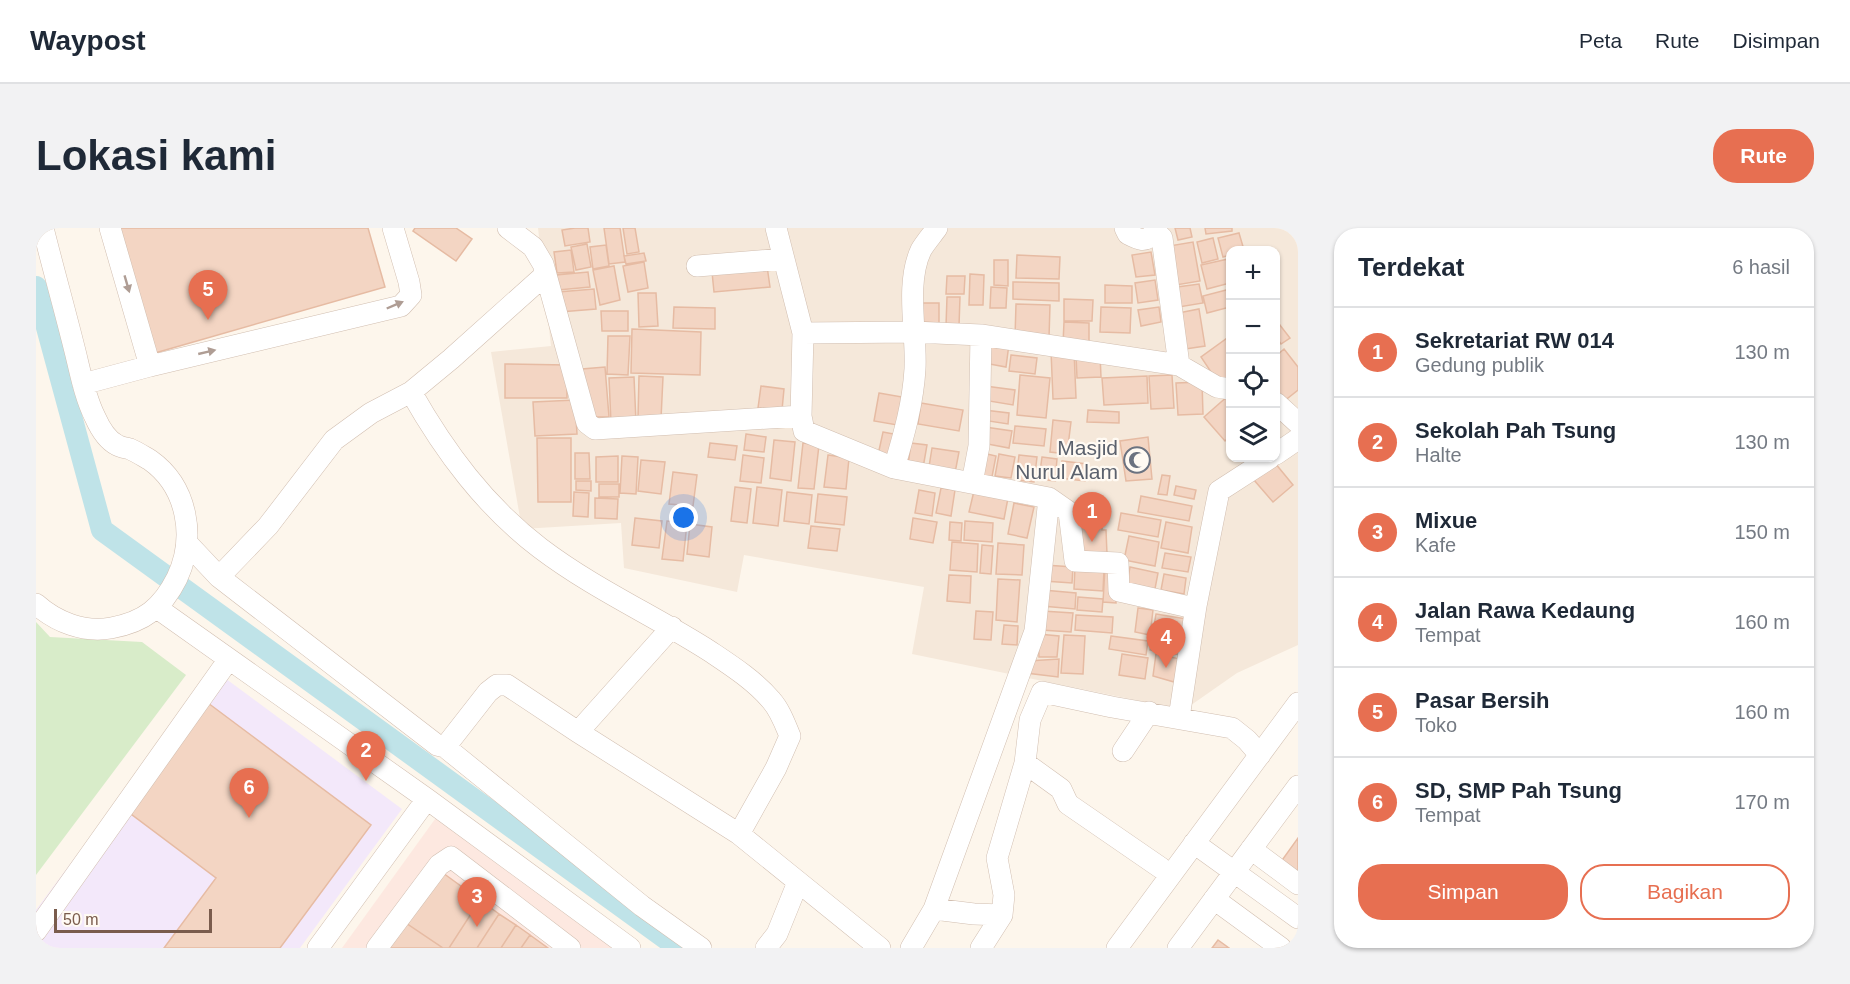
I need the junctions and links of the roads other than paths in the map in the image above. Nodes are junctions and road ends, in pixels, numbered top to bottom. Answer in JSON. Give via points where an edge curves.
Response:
{"nodes":[{"id":1,"x":43,"y":228,"type":"edge"},
{"id":2,"x":111,"y":228,"type":"edge"},
{"id":3,"x":393,"y":228,"type":"edge"},
{"id":4,"x":508,"y":228,"type":"edge"},
{"id":5,"x":776,"y":228,"type":"edge"},
{"id":6,"x":937,"y":228,"type":"edge"},
{"id":7,"x":1125,"y":228,"type":"edge"},
{"id":8,"x":784,"y":259,"type":"junction"},
{"id":9,"x":697,"y":266,"type":"dead end"},
{"id":10,"x":546,"y":274,"type":"junction"},
{"id":11,"x":913,"y":332,"type":"junction"},
{"id":12,"x":803,"y":333,"type":"junction"},
{"id":13,"x":981,"y":335,"type":"junction"},
{"id":14,"x":1179,"y":365,"type":"junction"},
{"id":15,"x":150,"y":366,"type":"junction"},
{"id":16,"x":83,"y":384,"type":"junction"},
{"id":17,"x":1226,"y":388,"type":"edge"},
{"id":18,"x":411,"y":392,"type":"junction"},
{"id":19,"x":1280,"y":407,"type":"edge"},
{"id":20,"x":801,"y":416,"type":"junction"},
{"id":21,"x":1298,"y":423,"type":"edge"},
{"id":22,"x":1298,"y":439,"type":"edge"},
{"id":23,"x":1280,"y":451,"type":"edge"},
{"id":24,"x":1264,"y":462,"type":"edge"},
{"id":25,"x":894,"y":468,"type":"junction"},
{"id":26,"x":972,"y":483,"type":"junction"},
{"id":27,"x":1049,"y":498,"type":"junction"},
{"id":28,"x":185,"y":552,"type":"junction"},
{"id":29,"x":219,"y":577,"type":"junction"},
{"id":30,"x":161,"y":603,"type":"junction"},
{"id":31,"x":36,"y":604,"type":"edge"},
{"id":32,"x":1196,"y":606,"type":"junction"},
{"id":33,"x":672,"y":627,"type":"junction"},
{"id":34,"x":230,"y":659,"type":"junction"},
{"id":35,"x":1298,"y":703,"type":"edge"},
{"id":36,"x":1149,"y":712,"type":"junction"},
{"id":37,"x":1179,"y":718,"type":"junction"},
{"id":38,"x":578,"y":732,"type":"junction"},
{"id":39,"x":445,"y":747,"type":"junction"},
{"id":40,"x":1124,"y":751,"type":"dead end"},
{"id":41,"x":1260,"y":755,"type":"junction"},
{"id":42,"x":1024,"y":763,"type":"junction"},
{"id":43,"x":1298,"y":786,"type":"edge"},
{"id":44,"x":427,"y":799,"type":"junction"},
{"id":45,"x":739,"y":834,"type":"junction"},
{"id":46,"x":1194,"y":843,"type":"junction"},
{"id":47,"x":1251,"y":849,"type":"junction"},
{"id":48,"x":1161,"y":868,"type":"dead end"},
{"id":49,"x":1234,"y":872,"type":"junction"},
{"id":50,"x":798,"y":882,"type":"junction"},
{"id":51,"x":1298,"y":884,"type":"edge"},
{"id":52,"x":1214,"y":899,"type":"junction"},
{"id":53,"x":934,"y":909,"type":"junction"},
{"id":54,"x":1002,"y":915,"type":"junction"},
{"id":55,"x":1298,"y":918,"type":"edge"},
{"id":56,"x":36,"y":931,"type":"edge"},
{"id":57,"x":318,"y":948,"type":"edge"},
{"id":58,"x":377,"y":948,"type":"edge"},
{"id":59,"x":570,"y":948,"type":"edge"},
{"id":60,"x":630,"y":948,"type":"edge"},
{"id":61,"x":701,"y":948,"type":"edge"},
{"id":62,"x":766,"y":948,"type":"edge"},
{"id":63,"x":880,"y":948,"type":"edge"},
{"id":64,"x":911,"y":948,"type":"edge"},
{"id":65,"x":981,"y":948,"type":"edge"},
{"id":66,"x":1117,"y":948,"type":"edge"},
{"id":67,"x":1178,"y":948,"type":"edge"},
{"id":68,"x":1281,"y":948,"type":"edge"}],
"edges":[{"from":1,"to":16,"type":"street"},
{"from":2,"to":15,"type":"street","one_way":true},
{"from":15,"to":3,"type":"street","one_way":true,"via":[[401,306],[411,295],[410,282]]},
{"from":4,"to":10,"type":"street","via":[[533,247]]},
{"from":5,"to":8,"type":"street"},
{"from":6,"to":11,"type":"street","via":[[921,251],[914,279]]},
{"from":7,"to":14,"type":"street","via":[[1140,240],[1155,234],[1162,238]]},
{"from":8,"to":9,"type":"street"},
{"from":8,"to":12,"type":"street"},
{"from":10,"to":18,"type":"street"},
{"from":10,"to":20,"type":"street","via":[[588,423],[595,429]]},
{"from":11,"to":12,"type":"street"},
{"from":11,"to":13,"type":"street"},
{"from":11,"to":25,"type":"street","via":[[913,391]]},
{"from":12,"to":20,"type":"street"},
{"from":13,"to":14,"type":"street"},
{"from":13,"to":26,"type":"street","via":[[979,446]]},
{"from":14,"to":17,"type":"street"},
{"from":15,"to":16,"type":"street"},
{"from":16,"to":28,"type":"street","via":[[99,424],[117,445],[147,459],[171,481],[186,517]]},
{"from":18,"to":29,"type":"street","via":[[371,413],[334,440],[268,526]]},
{"from":18,"to":33,"type":"street","via":[[433,431],[499,514],[590,582]]},
{"from":19,"to":21,"type":"street"},
{"from":20,"to":25,"type":"street","via":[[804,431]]},
{"from":22,"to":23,"type":"street"},
{"from":24,"to":32,"type":"street","via":[[1219,491]]},
{"from":25,"to":26,"type":"street"},
{"from":26,"to":27,"type":"street"},
{"from":27,"to":32,"type":"street","via":[[1070,512],[1075,561],[1118,563],[1119,591]]},
{"from":27,"to":53,"type":"street","via":[[1035,631]]},
{"from":28,"to":29,"type":"street"},
{"from":28,"to":30,"type":"street"},
{"from":29,"to":39,"type":"street","via":[[437,745]]},
{"from":30,"to":31,"type":"street","via":[[141,619],[106,629],[61,620]]},
{"from":30,"to":34,"type":"street"},
{"from":32,"to":37,"type":"street"},
{"from":33,"to":38,"type":"street"},
{"from":33,"to":45,"type":"street","via":[[736,669],[772,700],[790,736]]},
{"from":34,"to":44,"type":"street"},
{"from":34,"to":56,"type":"street"},
{"from":35,"to":41,"type":"street"},
{"from":36,"to":37,"type":"street"},
{"from":36,"to":40,"type":"street"},
{"from":36,"to":42,"type":"street","via":[[1042,692],[1030,720]]},
{"from":37,"to":41,"type":"street","via":[[1232,728]]},
{"from":38,"to":39,"type":"street","via":[[507,684],[489,692]]},
{"from":38,"to":45,"type":"street"},
{"from":39,"to":61,"type":"street","via":[[642,906]]},
{"from":41,"to":46,"type":"street"},
{"from":42,"to":48,"type":"street","via":[[1061,789],[1068,804]]},
{"from":42,"to":54,"type":"street","via":[[997,858],[1004,895]]},
{"from":43,"to":47,"type":"street"},
{"from":44,"to":57,"type":"street"},
{"from":44,"to":60,"type":"street"},
{"from":45,"to":50,"type":"street"},
{"from":46,"to":49,"type":"street"},
{"from":46,"to":66,"type":"street"},
{"from":47,"to":49,"type":"street"},
{"from":47,"to":51,"type":"street"},
{"from":49,"to":52,"type":"street"},
{"from":49,"to":55,"type":"street"},
{"from":50,"to":62,"type":"street","via":[[777,934]]},
{"from":50,"to":63,"type":"street"},
{"from":52,"to":67,"type":"street"},
{"from":52,"to":68,"type":"street"},
{"from":53,"to":54,"type":"street"},
{"from":53,"to":64,"type":"street"},
{"from":54,"to":65,"type":"street"},
{"from":58,"to":59,"type":"street","via":[[439,865],[451,857]]}]}
